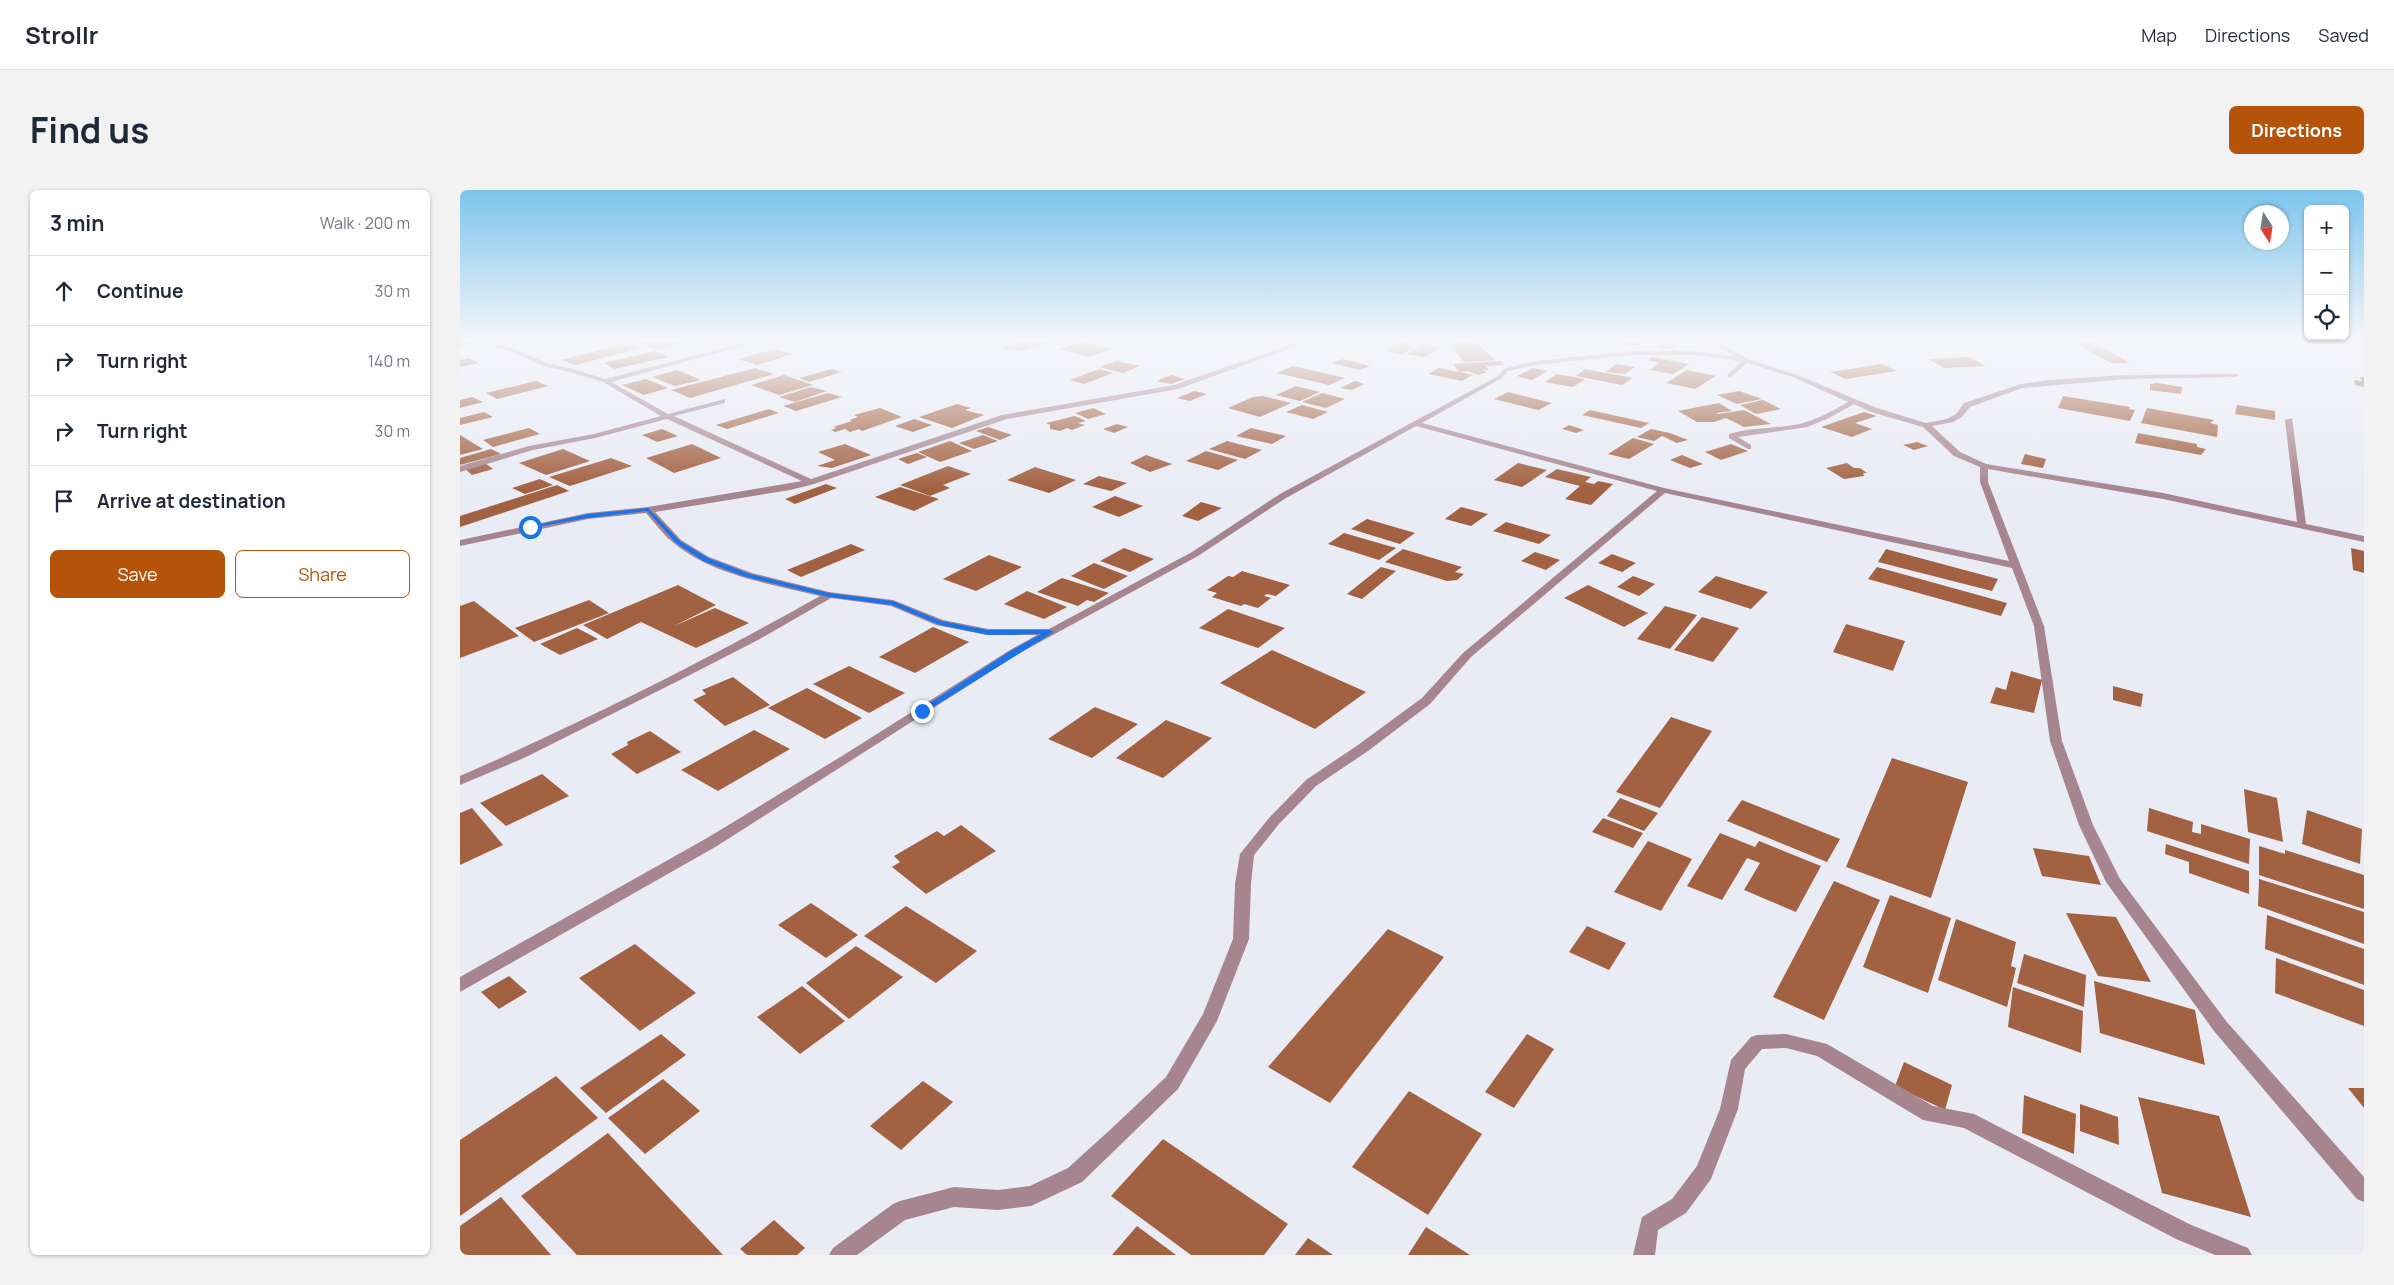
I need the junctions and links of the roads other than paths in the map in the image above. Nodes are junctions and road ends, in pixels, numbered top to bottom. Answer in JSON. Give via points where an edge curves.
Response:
{"nodes":[{"id":1,"x":622,"y":391,"type":"edge"},
{"id":2,"x":1160,"y":391,"type":"edge"},
{"id":3,"x":1474,"y":391,"type":"edge"},
{"id":4,"x":1828,"y":391,"type":"edge"},
{"id":5,"x":2008,"y":391,"type":"edge"},
{"id":6,"x":722,"y":401,"type":"dead end"},
{"id":7,"x":1853,"y":402,"type":"junction"},
{"id":8,"x":667,"y":416,"type":"junction"},
{"id":9,"x":2289,"y":420,"type":"dead end"},
{"id":10,"x":1414,"y":423,"type":"junction"},
{"id":11,"x":1926,"y":425,"type":"junction"},
{"id":12,"x":1748,"y":447,"type":"dead end"},
{"id":13,"x":1984,"y":466,"type":"junction"},
{"id":14,"x":460,"y":469,"type":"edge"},
{"id":15,"x":811,"y":482,"type":"junction"},
{"id":16,"x":1663,"y":490,"type":"junction"},
{"id":17,"x":648,"y":510,"type":"junction"},
{"id":18,"x":2302,"y":527,"type":"junction"},
{"id":19,"x":2364,"y":539,"type":"edge"},
{"id":20,"x":460,"y":542,"type":"edge"},
{"id":21,"x":2017,"y":566,"type":"junction"},
{"id":22,"x":829,"y":595,"type":"junction"},
{"id":23,"x":1050,"y":632,"type":"junction"},
{"id":24,"x":460,"y":781,"type":"edge"},
{"id":25,"x":460,"y":985,"type":"edge"},
{"id":26,"x":2364,"y":1192,"type":"edge"},
{"id":27,"x":840,"y":1255,"type":"edge"},
{"id":28,"x":1644,"y":1255,"type":"edge"},
{"id":29,"x":2241,"y":1255,"type":"edge"}],
"edges":[{"from":1,"to":8,"type":"street"},
{"from":2,"to":15,"type":"street","via":[[1005,417]]},
{"from":3,"to":10,"type":"street"},
{"from":4,"to":7,"type":"street"},
{"from":5,"to":11,"type":"street","via":[[1967,405],[1961,416],[1950,422]]},
{"from":6,"to":8,"type":"street"},
{"from":7,"to":11,"type":"street"},
{"from":7,"to":12,"type":"street","via":[[1798,427],[1732,436]]},
{"from":8,"to":14,"type":"street"},
{"from":8,"to":15,"type":"street"},
{"from":9,"to":18,"type":"street"},
{"from":10,"to":16,"type":"street"},
{"from":10,"to":23,"type":"street","via":[[1283,496],[1195,554]]},
{"from":11,"to":13,"type":"street","via":[[1957,454]]},
{"from":13,"to":18,"type":"street","via":[[2163,496]]},
{"from":13,"to":21,"type":"street","via":[[1984,482]]},
{"from":15,"to":17,"type":"street"},
{"from":16,"to":21,"type":"street"},
{"from":16,"to":27,"type":"street","via":[[1467,655],[1426,701],[1311,783],[1274,821],[1247,854],[1241,939],[1211,1016],[1172,1083],[1075,1175],[1032,1196],[998,1200],[954,1197],[900,1211]]},
{"from":17,"to":20,"type":"street","via":[[588,516]]},
{"from":17,"to":22,"type":"street","via":[[678,542],[706,560],[748,576]]},
{"from":18,"to":19,"type":"street"},
{"from":21,"to":26,"type":"street","via":[[2039,626],[2056,741],[2086,825],[2114,882],[2220,1026]]},
{"from":22,"to":23,"type":"street","via":[[893,603],[940,623],[988,632]]},
{"from":22,"to":24,"type":"street","via":[[690,671]]},
{"from":23,"to":25,"type":"street","via":[[712,842]]},
{"from":28,"to":29,"type":"street","via":[[1649,1224],[1680,1206],[1704,1172],[1729,1109],[1737,1066],[1757,1042],[1786,1041],[1821,1049],[1930,1114],[1967,1120],[2183,1232]]}]}
